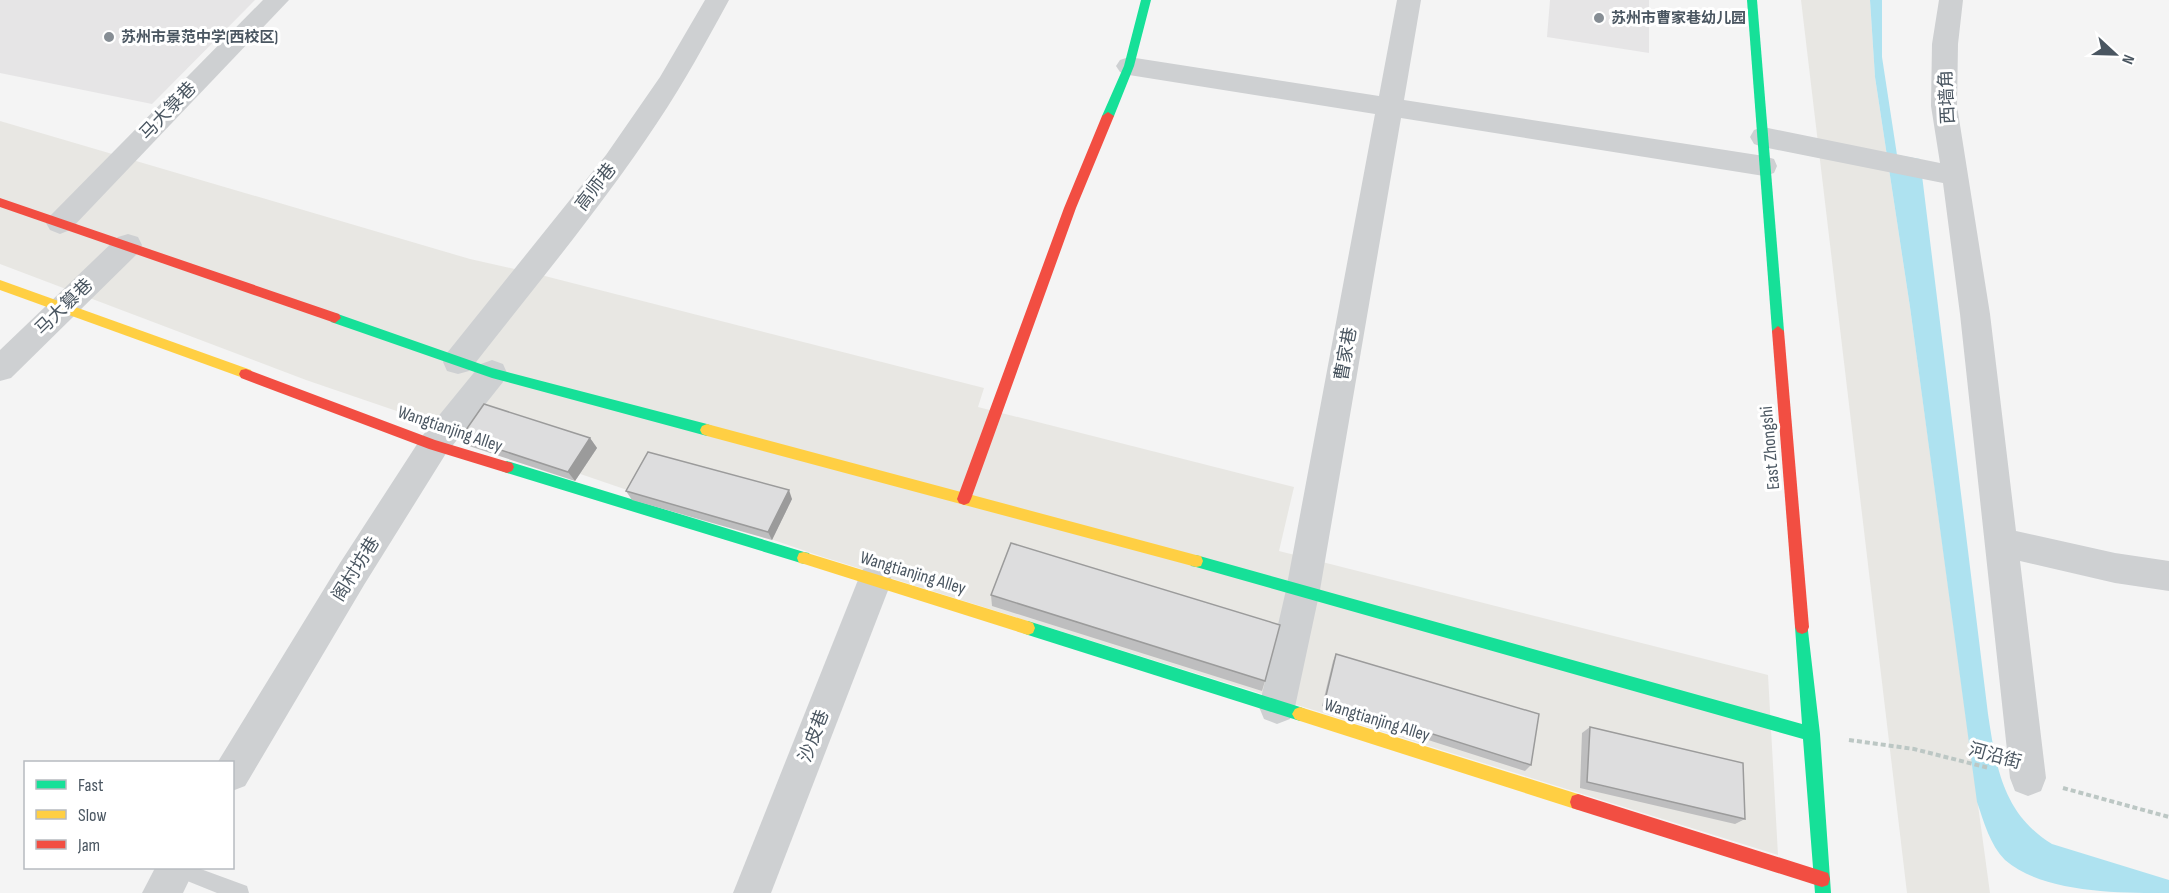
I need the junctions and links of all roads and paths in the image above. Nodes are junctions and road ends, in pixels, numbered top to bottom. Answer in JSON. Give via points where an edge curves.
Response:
{"nodes":[{"id":1,"x":277,"y":0,"type":"edge"},
{"id":2,"x":717,"y":0,"type":"edge"},
{"id":3,"x":1146,"y":0,"type":"edge"},
{"id":4,"x":1409,"y":0,"type":"edge"},
{"id":5,"x":1752,"y":0,"type":"edge"},
{"id":6,"x":1951,"y":0,"type":"edge"},
{"id":7,"x":1129,"y":66,"type":"junction"},
{"id":8,"x":1391,"y":106,"type":"junction"},
{"id":9,"x":1763,"y":137,"type":"junction"},
{"id":10,"x":1764,"y":166,"type":"junction"},
{"id":11,"x":1947,"y":174,"type":"junction"},
{"id":12,"x":0,"y":202,"type":"edge"},
{"id":13,"x":60,"y":222,"type":"junction"},
{"id":14,"x":128,"y":245,"type":"junction"},
{"id":15,"x":0,"y":285,"type":"edge"},
{"id":16,"x":64,"y":306,"type":"junction"},
{"id":17,"x":458,"y":362,"type":"junction"},
{"id":18,"x":0,"y":369,"type":"edge"},
{"id":19,"x":492,"y":373,"type":"junction"},
{"id":20,"x":434,"y":445,"type":"junction"},
{"id":21,"x":964,"y":499,"type":"junction"},
{"id":22,"x":2000,"y":542,"type":"junction"},
{"id":23,"x":2169,"y":576,"type":"edge"},
{"id":24,"x":875,"y":580,"type":"junction"},
{"id":25,"x":1303,"y":590,"type":"junction"},
{"id":26,"x":1277,"y":707,"type":"junction"},
{"id":27,"x":1812,"y":734,"type":"junction"},
{"id":28,"x":234,"y":770,"type":"edge"},
{"id":29,"x":2028,"y":778,"type":"junction"},
{"id":30,"x":2169,"y":817,"type":"edge"},
{"id":31,"x":171,"y":876,"type":"edge"},
{"id":32,"x":1822,"y":879,"type":"junction"},
{"id":33,"x":240,"y":893,"type":"edge"},
{"id":34,"x":752,"y":893,"type":"edge"},
{"id":35,"x":1823,"y":893,"type":"edge"}],
"edges":[{"from":1,"to":13,"type":"street","name":"马大箓巷"},
{"from":2,"to":17,"type":"street","name":"高师巷","via":[[638,131]]},
{"from":3,"to":7,"type":"street"},
{"from":4,"to":8,"type":"street","name":"曹家巷"},
{"from":5,"to":9,"type":"street","name":"East Zhongshi"},
{"from":6,"to":11,"type":"street","name":"西墙角","via":[[1945,44]]},
{"from":7,"to":8,"type":"street"},
{"from":7,"to":21,"type":"street","via":[[1070,207]]},
{"from":8,"to":10,"type":"street"},
{"from":8,"to":25,"type":"street","name":"曹家巷"},
{"from":9,"to":10,"type":"street","name":"East Zhongshi"},
{"from":9,"to":11,"type":"street"},
{"from":10,"to":27,"type":"street","name":"East Zhongshi"},
{"from":11,"to":22,"type":"street","name":"西墙角","via":[[1975,314]]},
{"from":12,"to":13,"type":"street"},
{"from":13,"to":14,"type":"street"},
{"from":14,"to":16,"type":"street","name":"马大篡巷"},
{"from":14,"to":17,"type":"street"},
{"from":15,"to":16,"type":"street","name":"Wangtianjing Alley"},
{"from":16,"to":18,"type":"street","name":"马大篡巷"},
{"from":16,"to":20,"type":"street","name":"Wangtianjing Alley"},
{"from":17,"to":19,"type":"street"},
{"from":19,"to":20,"type":"street","name":"阁村坊巷"},
{"from":19,"to":21,"type":"street"},
{"from":20,"to":24,"type":"street","name":"Wangtianjing Alley"},
{"from":20,"to":28,"type":"street","name":"阁村坊巷"},
{"from":21,"to":25,"type":"street"},
{"from":22,"to":23,"type":"street"},
{"from":22,"to":29,"type":"street","name":"西墙角"},
{"from":24,"to":26,"type":"street","name":"Wangtianjing Alley"},
{"from":24,"to":34,"type":"street","name":"沙皮巷"},
{"from":25,"to":26,"type":"street","name":"曹家巷"},
{"from":25,"to":27,"type":"street"},
{"from":26,"to":32,"type":"street","name":"Wangtianjing Alley"},
{"from":27,"to":29,"type":"path","name":"河沿街","via":[[1914,749]]},
{"from":27,"to":32,"type":"street","name":"East Zhongshi"},
{"from":29,"to":30,"type":"path","name":"河沿街"},
{"from":31,"to":33,"type":"lane"},
{"from":32,"to":35,"type":"street","name":"East Zhongshi"}]}
